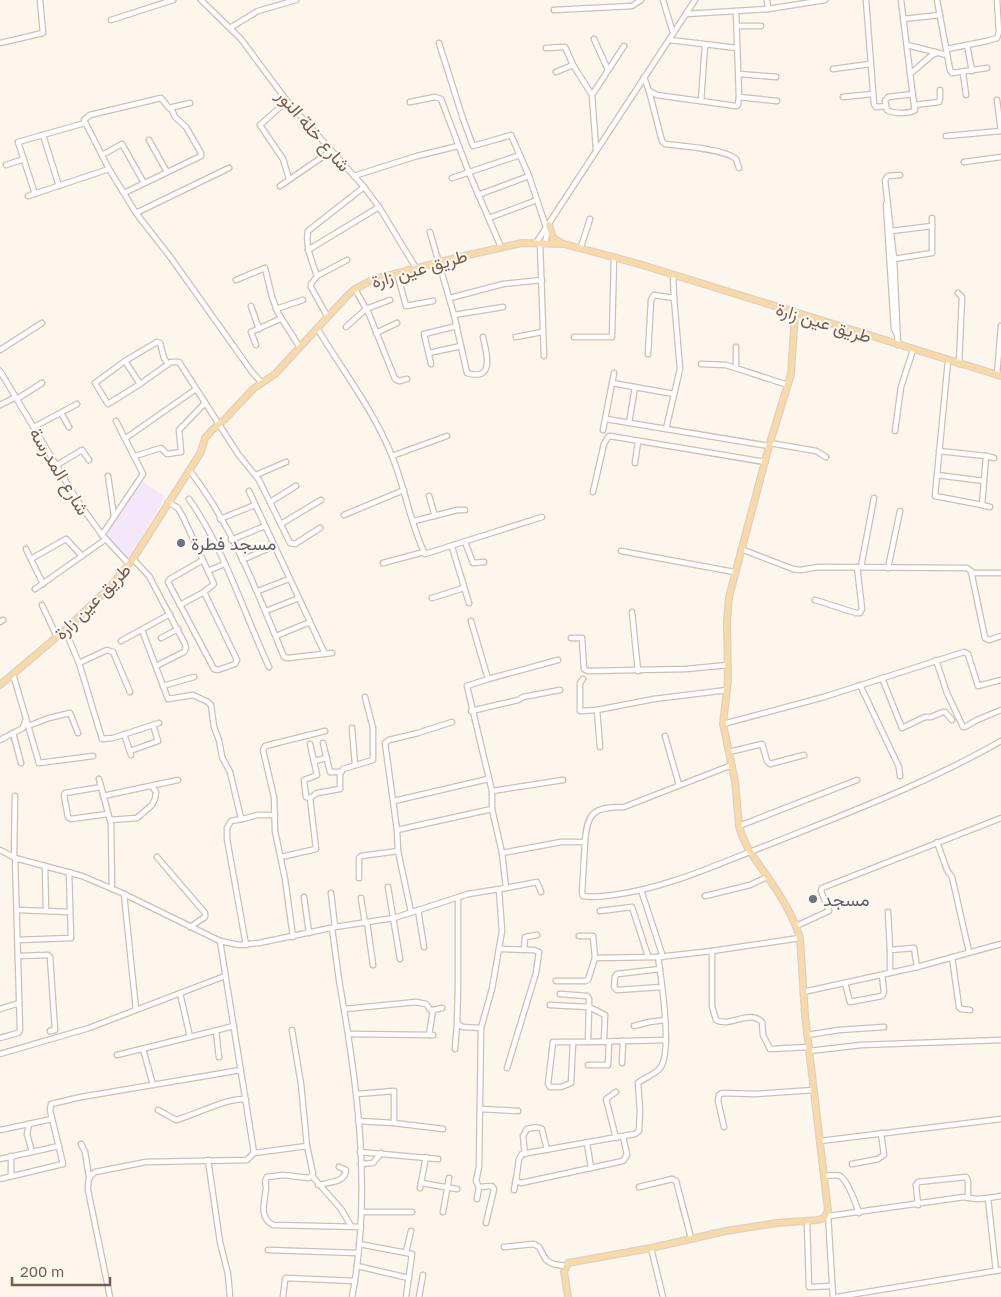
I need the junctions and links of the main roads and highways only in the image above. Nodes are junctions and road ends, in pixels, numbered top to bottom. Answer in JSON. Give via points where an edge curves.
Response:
{"nodes":[{"id":1,"x":548,"y":225,"type":"road end"},
{"id":2,"x":564,"y":244,"type":"junction"},
{"id":3,"x":795,"y":312,"type":"junction"},
{"id":4,"x":999,"y":376,"type":"edge"},
{"id":5,"x":0,"y":685,"type":"edge"},
{"id":6,"x":568,"y":1297,"type":"edge"}],
"edges":[{"from":1,"to":2,"type":"main road","via":[[553,238]]},
{"from":2,"to":3,"type":"main road","name":"طريق عين زارة"},
{"from":2,"to":5,"type":"main road","name":"طريق عين زارة","via":[[522,243],[501,247],[374,279],[355,289],[275,374],[253,389],[206,436],[201,452],[131,561],[109,588]]},
{"from":3,"to":4,"type":"main road","name":"طريق عين زارة"},
{"from":3,"to":6,"type":"main road","via":[[788,384],[740,549],[727,611],[728,665],[723,724],[741,836],[786,905],[800,938],[807,1035],[828,1213],[824,1218],[807,1222],[777,1223],[570,1263],[564,1272]]}]}
